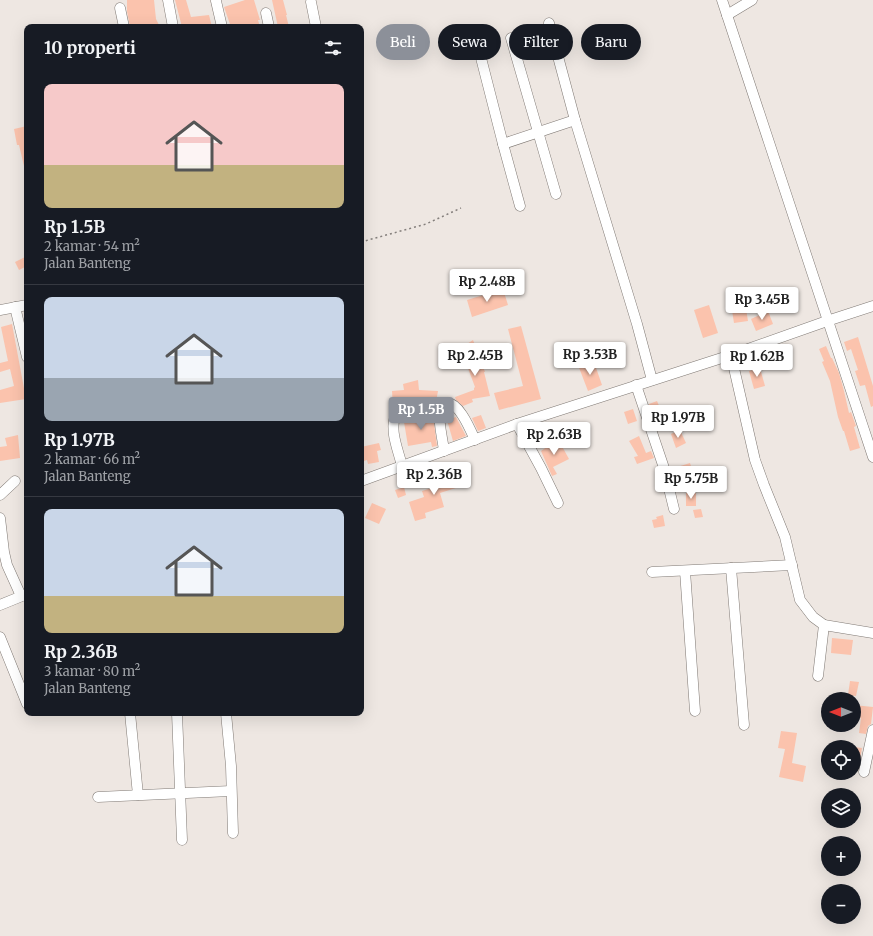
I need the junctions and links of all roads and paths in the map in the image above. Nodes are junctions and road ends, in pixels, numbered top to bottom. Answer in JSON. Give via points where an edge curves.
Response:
{"nodes":[{"id":1,"x":168,"y":0,"type":"edge"},
{"id":2,"x":722,"y":0,"type":"edge"},
{"id":3,"x":752,"y":0,"type":"edge"},
{"id":4,"x":216,"y":1,"type":"dead end"},
{"id":5,"x":311,"y":2,"type":"dead end"},
{"id":6,"x":120,"y":8,"type":"dead end"},
{"id":7,"x":266,"y":14,"type":"dead end"},
{"id":8,"x":727,"y":15,"type":"junction"},
{"id":9,"x":549,"y":23,"type":"dead end"},
{"id":10,"x":123,"y":24,"type":"edge"},
{"id":11,"x":173,"y":24,"type":"edge"},
{"id":12,"x":221,"y":24,"type":"edge"},
{"id":13,"x":268,"y":24,"type":"edge"},
{"id":14,"x":315,"y":24,"type":"edge"},
{"id":15,"x":482,"y":60,"type":"edge"},
{"id":16,"x":517,"y":60,"type":"edge"},
{"id":17,"x":575,"y":120,"type":"junction"},
{"id":18,"x":538,"y":133,"type":"junction"},
{"id":19,"x":503,"y":144,"type":"junction"},
{"id":20,"x":556,"y":194,"type":"dead end"},
{"id":21,"x":520,"y":206,"type":"dead end"},
{"id":22,"x":461,"y":208,"type":"dead end"},
{"id":23,"x":364,"y":241,"type":"edge"},
{"id":24,"x":24,"y":306,"type":"edge"},
{"id":25,"x":873,"y":306,"type":"edge"},
{"id":26,"x":15,"y":307,"type":"junction"},
{"id":27,"x":0,"y":310,"type":"edge"},
{"id":28,"x":827,"y":321,"type":"junction"},
{"id":29,"x":24,"y":344,"type":"edge"},
{"id":30,"x":731,"y":355,"type":"junction"},
{"id":31,"x":652,"y":380,"type":"junction"},
{"id":32,"x":636,"y":385,"type":"junction"},
{"id":33,"x":397,"y":412,"type":"dead end"},
{"id":34,"x":517,"y":424,"type":"junction"},
{"id":35,"x":475,"y":440,"type":"junction"},
{"id":36,"x":444,"y":451,"type":"junction"},
{"id":37,"x":873,"y":457,"type":"edge"},
{"id":38,"x":402,"y":466,"type":"junction"},
{"id":39,"x":364,"y":480,"type":"edge"},
{"id":40,"x":15,"y":481,"type":"dead end"},
{"id":41,"x":0,"y":495,"type":"edge"},
{"id":42,"x":558,"y":503,"type":"dead end"},
{"id":43,"x":674,"y":509,"type":"dead end"},
{"id":44,"x":0,"y":518,"type":"edge"},
{"id":45,"x":792,"y":565,"type":"junction"},
{"id":46,"x":731,"y":568,"type":"junction"},
{"id":47,"x":685,"y":571,"type":"junction"},
{"id":48,"x":652,"y":572,"type":"dead end"},
{"id":49,"x":24,"y":595,"type":"edge"},
{"id":50,"x":0,"y":605,"type":"edge"},
{"id":51,"x":824,"y":625,"type":"junction"},
{"id":52,"x":873,"y":633,"type":"edge"},
{"id":53,"x":0,"y":637,"type":"edge"},
{"id":54,"x":818,"y":676,"type":"dead end"},
{"id":55,"x":24,"y":697,"type":"edge"},
{"id":56,"x":695,"y":711,"type":"dead end"},
{"id":57,"x":130,"y":716,"type":"edge"},
{"id":58,"x":177,"y":716,"type":"edge"},
{"id":59,"x":226,"y":716,"type":"edge"},
{"id":60,"x":744,"y":725,"type":"dead end"},
{"id":61,"x":873,"y":730,"type":"edge"},
{"id":62,"x":864,"y":772,"type":"dead end"},
{"id":63,"x":232,"y":791,"type":"junction"},
{"id":64,"x":180,"y":793,"type":"junction"},
{"id":65,"x":138,"y":795,"type":"junction"},
{"id":66,"x":98,"y":797,"type":"dead end"},
{"id":67,"x":233,"y":833,"type":"dead end"},
{"id":68,"x":182,"y":840,"type":"dead end"}],
"edges":[{"from":1,"to":11,"type":"street"},
{"from":2,"to":8,"type":"street"},
{"from":3,"to":8,"type":"street"},
{"from":4,"to":12,"type":"street"},
{"from":5,"to":14,"type":"street"},
{"from":6,"to":10,"type":"street"},
{"from":7,"to":13,"type":"street"},
{"from":8,"to":28,"type":"street"},
{"from":9,"to":17,"type":"street"},
{"from":15,"to":19,"type":"street"},
{"from":16,"to":18,"type":"street"},
{"from":17,"to":18,"type":"street"},
{"from":17,"to":31,"type":"street"},
{"from":18,"to":19,"type":"street"},
{"from":18,"to":20,"type":"street"},
{"from":19,"to":21,"type":"street"},
{"from":22,"to":23,"type":"path","via":[[426,224]]},
{"from":24,"to":26,"type":"street"},
{"from":25,"to":28,"type":"street"},
{"from":26,"to":27,"type":"street"},
{"from":26,"to":29,"type":"street"},
{"from":28,"to":30,"type":"street"},
{"from":28,"to":37,"type":"street"},
{"from":30,"to":31,"type":"street"},
{"from":30,"to":45,"type":"street","via":[[755,460],[785,537]]},
{"from":31,"to":32,"type":"street"},
{"from":32,"to":34,"type":"street"},
{"from":32,"to":43,"type":"street","via":[[664,468]]},
{"from":33,"to":38,"type":"street","via":[[393,419],[393,428]]},
{"from":34,"to":35,"type":"street"},
{"from":34,"to":42,"type":"street"},
{"from":35,"to":36,"type":"street"},
{"from":35,"to":36,"type":"street","via":[[456,406],[448,404],[440,413]]},
{"from":36,"to":38,"type":"street"},
{"from":38,"to":39,"type":"street"},
{"from":40,"to":41,"type":"street"},
{"from":44,"to":49,"type":"street","via":[[7,565]]},
{"from":45,"to":46,"type":"street"},
{"from":45,"to":51,"type":"street","via":[[800,600],[813,617]]},
{"from":46,"to":47,"type":"street"},
{"from":46,"to":60,"type":"street"},
{"from":47,"to":48,"type":"street"},
{"from":47,"to":56,"type":"street"},
{"from":49,"to":50,"type":"street"},
{"from":51,"to":52,"type":"street"},
{"from":51,"to":54,"type":"street"},
{"from":53,"to":55,"type":"street"},
{"from":57,"to":65,"type":"street"},
{"from":58,"to":64,"type":"street"},
{"from":59,"to":63,"type":"street"},
{"from":61,"to":62,"type":"street"},
{"from":63,"to":64,"type":"street"},
{"from":63,"to":67,"type":"street"},
{"from":64,"to":65,"type":"street"},
{"from":64,"to":68,"type":"street"},
{"from":65,"to":66,"type":"street"}]}
